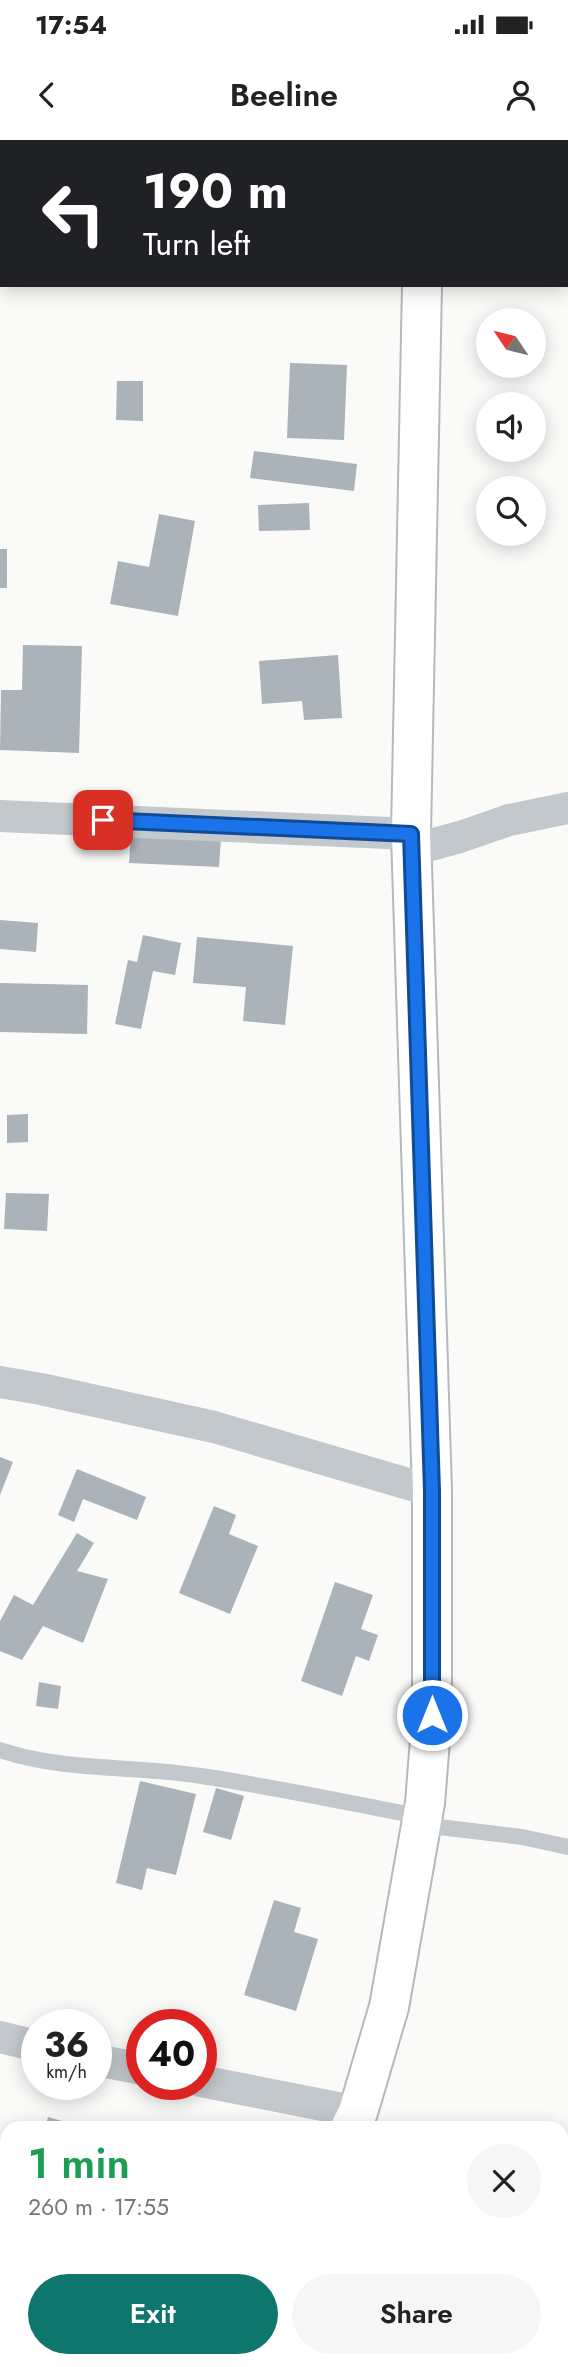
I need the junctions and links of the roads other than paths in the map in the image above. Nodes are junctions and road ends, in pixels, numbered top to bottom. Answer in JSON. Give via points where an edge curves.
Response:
{"nodes":[{"id":1,"x":422,"y":287,"type":"edge"},
{"id":2,"x":568,"y":808,"type":"edge"},
{"id":3,"x":0,"y":816,"type":"edge"},
{"id":4,"x":411,"y":842,"type":"junction"},
{"id":5,"x":0,"y":1382,"type":"edge"},
{"id":6,"x":432,"y":1491,"type":"junction"},
{"id":7,"x":0,"y":1750,"type":"edge"},
{"id":8,"x":422,"y":1821,"type":"junction"},
{"id":9,"x":568,"y":1847,"type":"edge"},
{"id":10,"x":0,"y":2037,"type":"edge"},
{"id":11,"x":21,"y":2042,"type":"edge"},
{"id":12,"x":217,"y":2085,"type":"edge"},
{"id":13,"x":354,"y":2120,"type":"edge"}],
"edges":[{"from":1,"to":4,"type":"street"},
{"from":2,"to":4,"type":"street","via":[[509,820],[460,837]]},
{"from":3,"to":4,"type":"street"},
{"from":4,"to":6,"type":"street"},
{"from":5,"to":6,"type":"street","via":[[215,1427]]},
{"from":6,"to":8,"type":"street","via":[[432,1715]]},
{"from":7,"to":8,"type":"lane","via":[[84,1768],[199,1775]]},
{"from":8,"to":9,"type":"lane"},
{"from":8,"to":13,"type":"street","via":[[389,2007]]},
{"from":10,"to":11,"type":"street"},
{"from":12,"to":13,"type":"street"}]}
